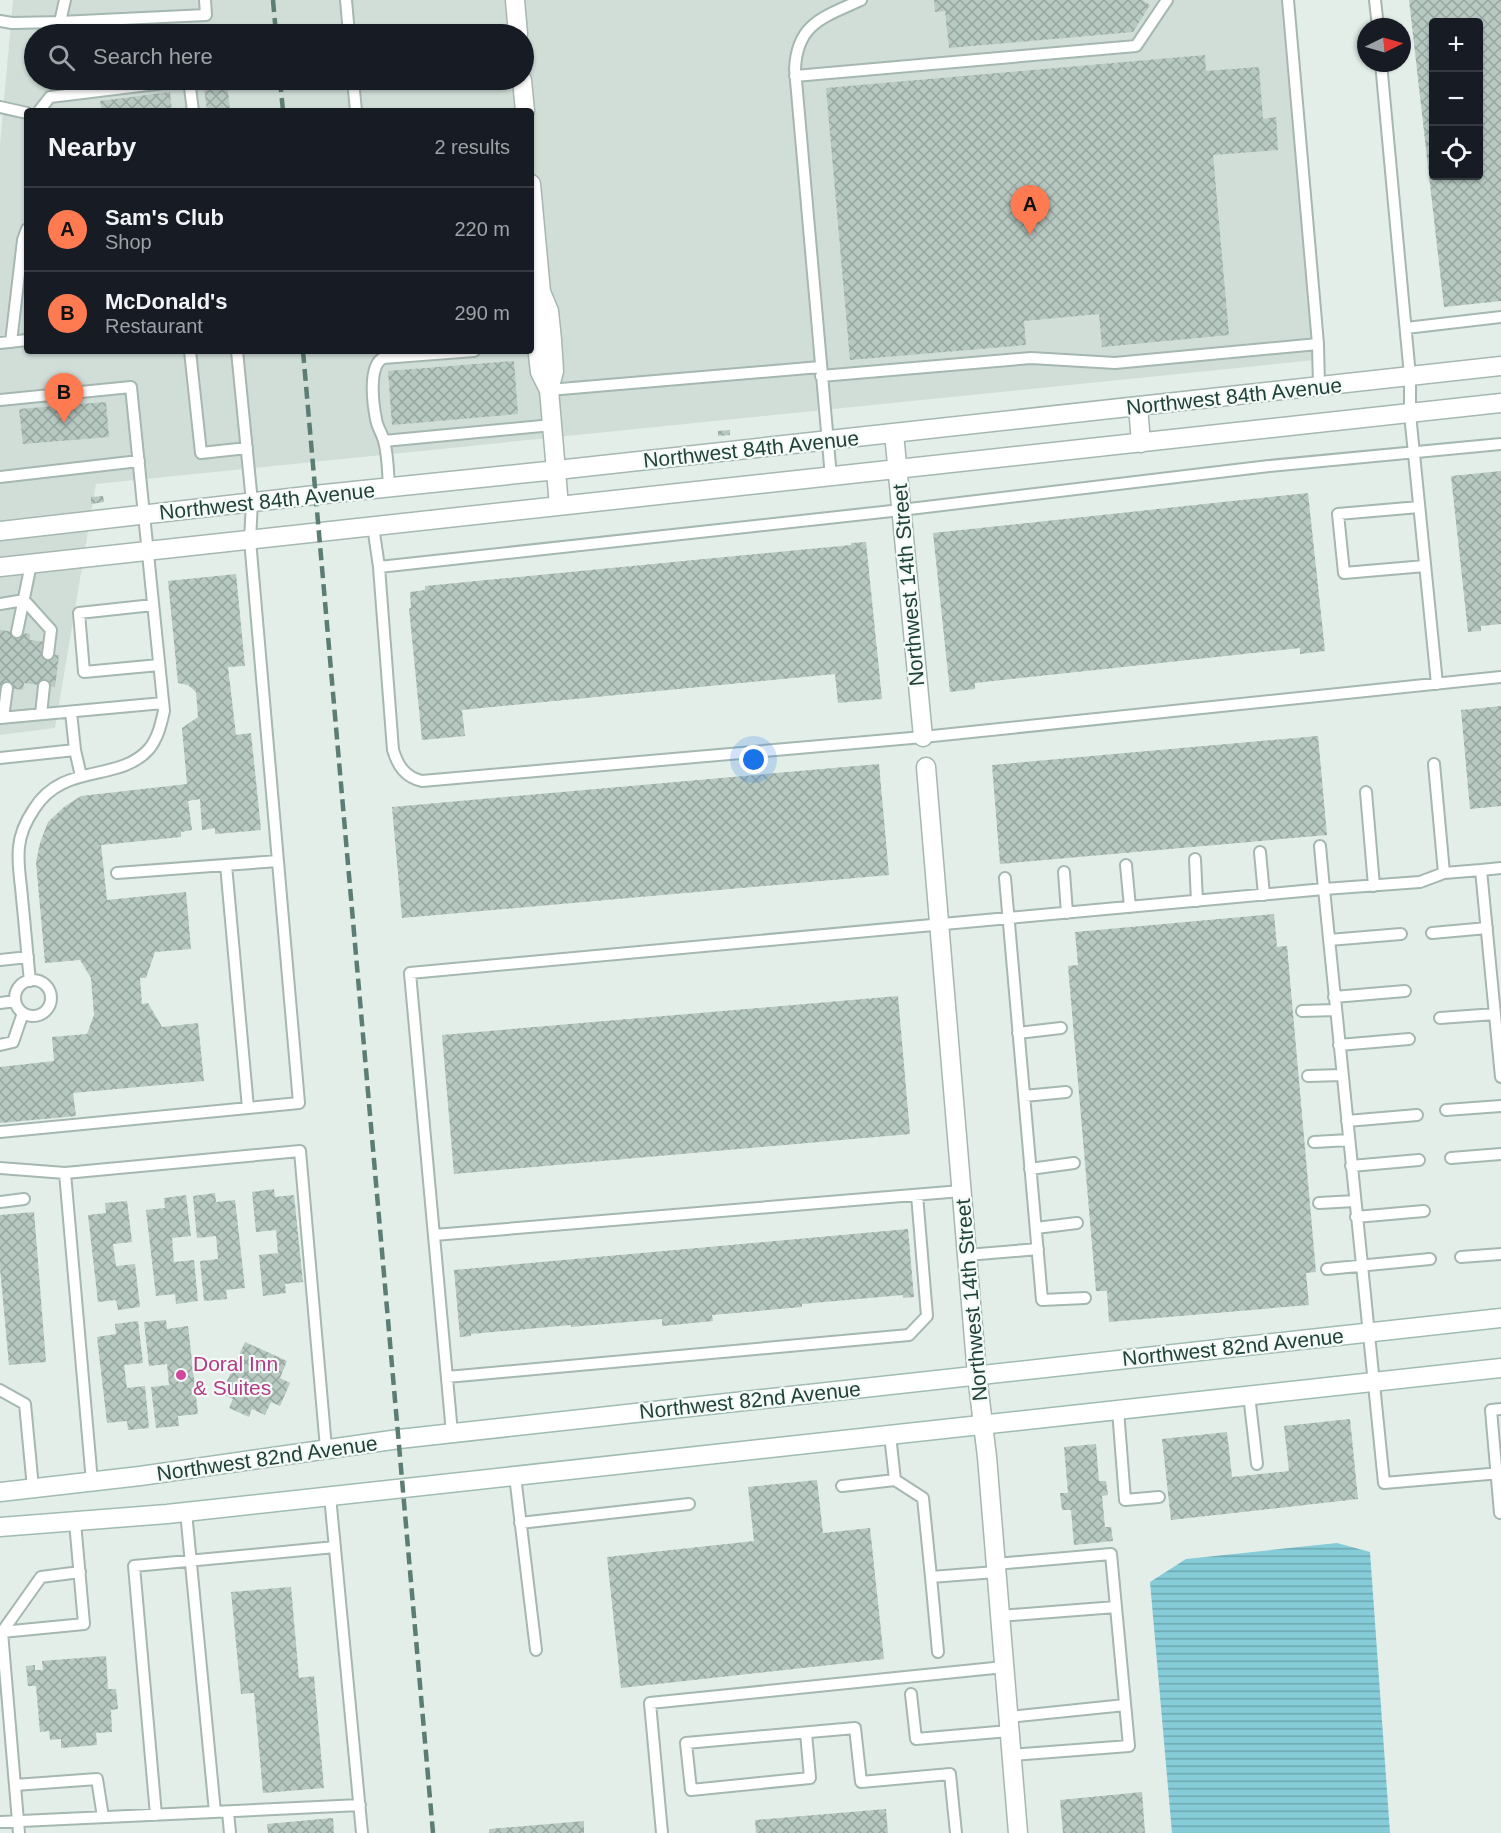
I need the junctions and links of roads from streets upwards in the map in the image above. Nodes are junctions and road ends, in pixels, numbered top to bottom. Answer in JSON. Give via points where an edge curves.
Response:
{"nodes":[{"id":1,"x":515,"y":0,"type":"edge"},
{"id":2,"x":517,"y":24,"type":"edge"},
{"id":3,"x":523,"y":90,"type":"edge"},
{"id":4,"x":525,"y":108,"type":"edge"},
{"id":5,"x":534,"y":249,"type":"edge"},
{"id":6,"x":536,"y":292,"type":"edge"},
{"id":7,"x":534,"y":346,"type":"edge"},
{"id":8,"x":1501,"y":366,"type":"edge"},
{"id":9,"x":549,"y":390,"type":"junction"},
{"id":10,"x":1501,"y":404,"type":"edge"},
{"id":11,"x":1138,"y":406,"type":"junction"},
{"id":12,"x":894,"y":433,"type":"junction"},
{"id":13,"x":1141,"y":443,"type":"junction"},
{"id":14,"x":557,"y":470,"type":"junction"},
{"id":15,"x":897,"y":470,"type":"junction"},
{"id":16,"x":560,"y":506,"type":"junction"},
{"id":17,"x":0,"y":531,"type":"edge"},
{"id":18,"x":0,"y":567,"type":"edge"},
{"id":19,"x":923,"y":737,"type":"road end"},
{"id":20,"x":926,"y":767,"type":"dead end"},
{"id":21,"x":1501,"y":1318,"type":"edge"},
{"id":22,"x":1501,"y":1368,"type":"edge"},
{"id":23,"x":977,"y":1375,"type":"junction"},
{"id":24,"x":982,"y":1425,"type":"junction"},
{"id":25,"x":0,"y":1492,"type":"edge"},
{"id":26,"x":0,"y":1527,"type":"edge"},
{"id":27,"x":1018,"y":1833,"type":"edge"}],
"edges":[{"from":1,"to":2,"type":"street"},
{"from":3,"to":4,"type":"street"},
{"from":5,"to":6,"type":"street"},
{"from":6,"to":7,"type":"street"},
{"from":6,"to":9,"type":"street","via":[[549,311],[554,371]]},
{"from":7,"to":9,"type":"street"},
{"from":8,"to":11,"type":"street","name":"Northwest 84th Avenue"},
{"from":9,"to":14,"type":"street"},
{"from":10,"to":13,"type":"street","name":"Northwest 84th Avenue"},
{"from":11,"to":12,"type":"street","name":"Northwest 84th Avenue"},
{"from":11,"to":13,"type":"street"},
{"from":12,"to":14,"type":"street","name":"Northwest 84th Avenue"},
{"from":12,"to":15,"type":"street","name":"Northwest 14th Street"},
{"from":13,"to":15,"type":"street","name":"Northwest 84th Avenue"},
{"from":14,"to":16,"type":"street"},
{"from":14,"to":17,"type":"street","name":"Northwest 84th Avenue"},
{"from":15,"to":16,"type":"street","name":"Northwest 84th Avenue"},
{"from":15,"to":19,"type":"street","name":"Northwest 14th Street"},
{"from":16,"to":18,"type":"street","name":"Northwest 84th Avenue"},
{"from":20,"to":23,"type":"street","name":"Northwest 14th Street"},
{"from":21,"to":23,"type":"street","name":"Northwest 82nd Avenue"},
{"from":22,"to":24,"type":"street","name":"Northwest 82nd Avenue"},
{"from":23,"to":24,"type":"street","name":"Northwest 14th Street"},
{"from":23,"to":25,"type":"street","name":"Northwest 82nd Avenue","via":[[326,1448],[168,1473]]},
{"from":24,"to":26,"type":"street","name":"Northwest 82nd Avenue","via":[[186,1512]]},
{"from":24,"to":27,"type":"street","name":"Northwest 14th Street"}]}
